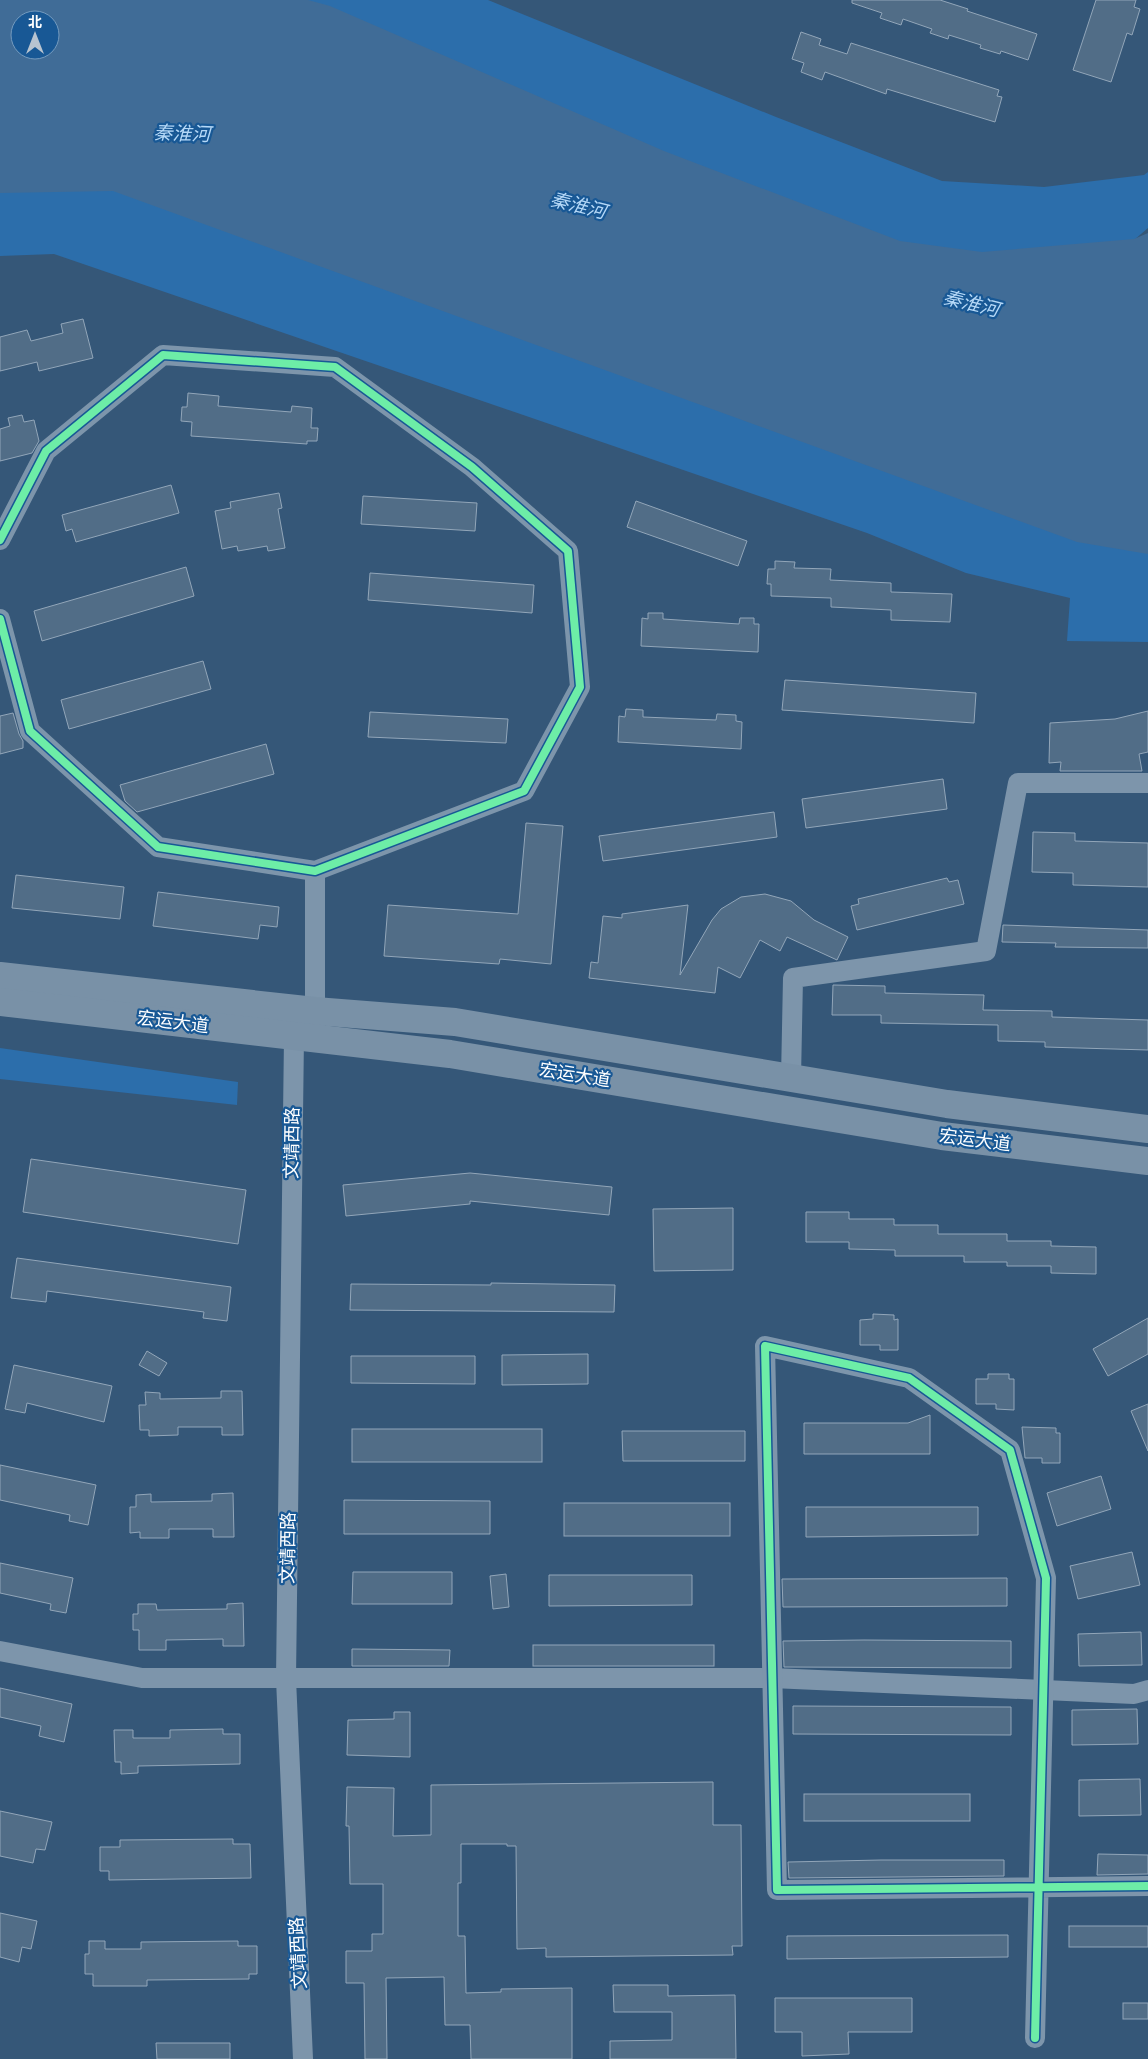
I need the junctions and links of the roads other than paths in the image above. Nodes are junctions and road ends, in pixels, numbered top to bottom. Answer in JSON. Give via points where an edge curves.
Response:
{"nodes":[{"id":1,"x":0,"y":540,"type":"edge"},
{"id":2,"x":0,"y":619,"type":"edge"},
{"id":3,"x":1148,"y":783,"type":"edge"},
{"id":4,"x":315,"y":871,"type":"junction"},
{"id":5,"x":0,"y":976,"type":"edge"},
{"id":6,"x":0,"y":1002,"type":"edge"},
{"id":7,"x":315,"y":1011,"type":"junction"},
{"id":8,"x":304,"y":1038,"type":"junction"},
{"id":9,"x":791,"y":1078,"type":"junction"},
{"id":10,"x":1148,"y":1129,"type":"edge"},
{"id":11,"x":1148,"y":1162,"type":"edge"},
{"id":12,"x":0,"y":1651,"type":"edge"},
{"id":13,"x":772,"y":1678,"type":"junction"},
{"id":14,"x":286,"y":1679,"type":"junction"},
{"id":15,"x":1044,"y":1690,"type":"junction"},
{"id":16,"x":1148,"y":1690,"type":"edge"},
{"id":17,"x":1148,"y":1886,"type":"edge"},
{"id":18,"x":1039,"y":1887,"type":"junction"},
{"id":19,"x":1035,"y":2038,"type":"dead end"},
{"id":20,"x":303,"y":2059,"type":"edge"}],
"edges":[{"from":1,"to":4,"type":"street","via":[[46,451],[163,355],[335,367],[472,467],[568,551],[580,687],[524,791]]},
{"from":2,"to":4,"type":"street","via":[[30,731],[158,847]]},
{"from":3,"to":9,"type":"street","via":[[1018,783],[986,951],[793,978]]},
{"from":4,"to":7,"type":"street","name":"文靖西路"},
{"from":5,"to":7,"type":"main road","name":"宏运大道"},
{"from":6,"to":8,"type":"main road","name":"宏运大道"},
{"from":7,"to":8,"type":"street","name":"文靖西路"},
{"from":7,"to":9,"type":"main road","name":"宏运大道","via":[[455,1022]]},
{"from":8,"to":11,"type":"main road","name":"宏运大道","via":[[450,1054],[942,1136]]},
{"from":8,"to":14,"type":"street","name":"文靖西路"},
{"from":9,"to":10,"type":"main road","name":"宏运大道","via":[[947,1104]]},
{"from":12,"to":14,"type":"street","via":[[142,1678]]},
{"from":13,"to":14,"type":"street"},
{"from":13,"to":15,"type":"street"},
{"from":13,"to":15,"type":"street","via":[[765,1346],[909,1378],[1010,1450],[1046,1578]]},
{"from":13,"to":18,"type":"street","via":[[777,1890]]},
{"from":14,"to":20,"type":"street","name":"文靖西路"},
{"from":15,"to":16,"type":"street","via":[[1134,1694]]},
{"from":15,"to":18,"type":"street"},
{"from":17,"to":18,"type":"street"},
{"from":18,"to":19,"type":"street"}]}
